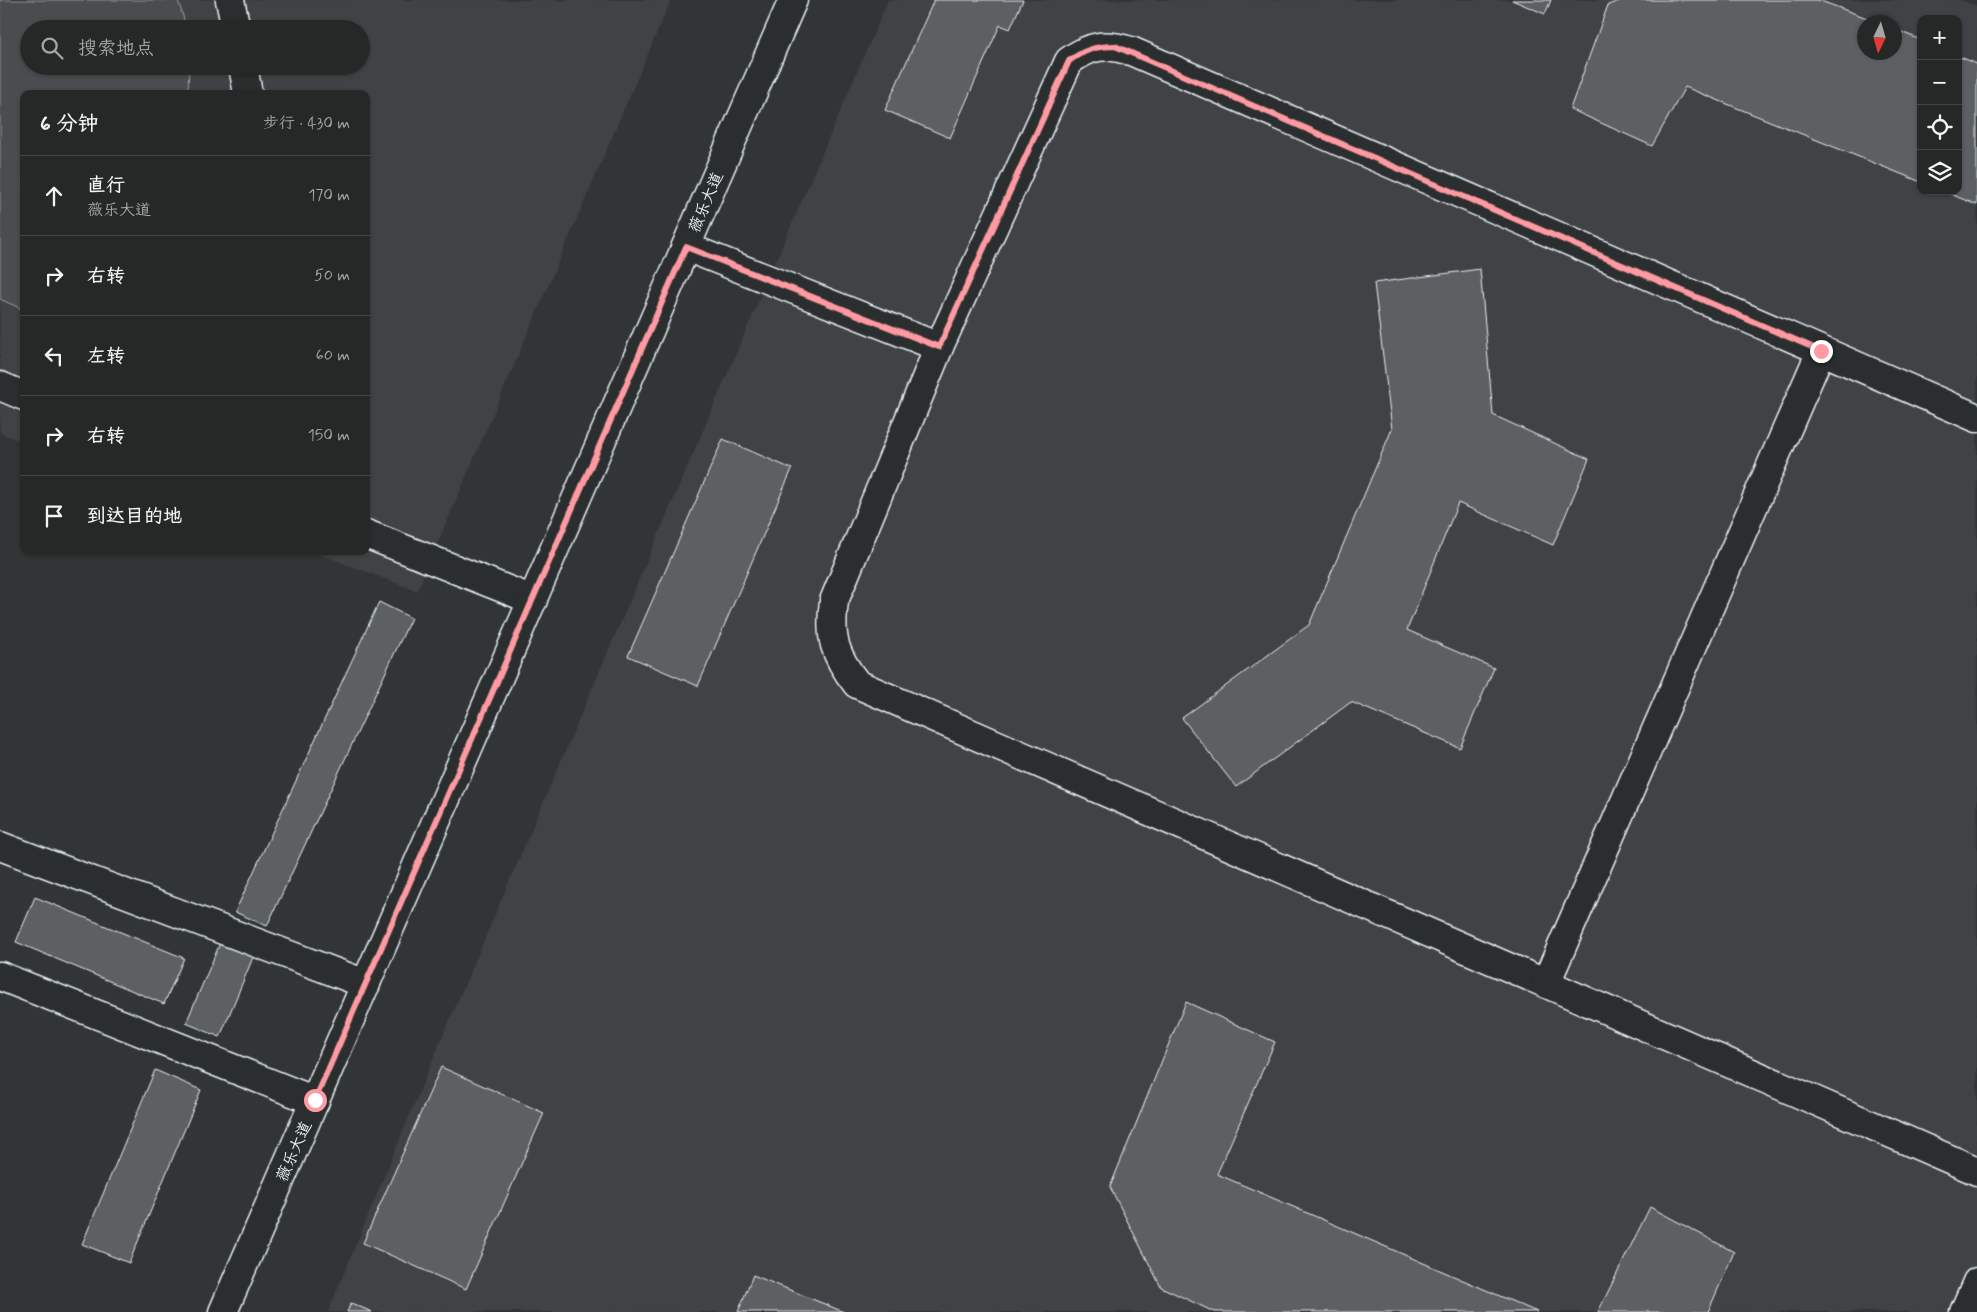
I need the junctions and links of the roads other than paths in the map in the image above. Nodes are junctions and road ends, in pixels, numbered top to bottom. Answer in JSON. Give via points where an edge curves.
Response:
{"nodes":[{"id":1,"x":230,"y":0,"type":"edge"},
{"id":2,"x":793,"y":0,"type":"edge"},
{"id":3,"x":234,"y":20,"type":"edge"},
{"id":4,"x":245,"y":75,"type":"edge"},
{"id":5,"x":247,"y":90,"type":"edge"},
{"id":6,"x":686,"y":247,"type":"junction"},
{"id":7,"x":939,"y":347,"type":"junction"},
{"id":8,"x":1821,"y":351,"type":"junction"},
{"id":9,"x":0,"y":386,"type":"edge"},
{"id":10,"x":20,"y":394,"type":"edge"},
{"id":11,"x":1977,"y":418,"type":"edge"},
{"id":12,"x":370,"y":536,"type":"edge"},
{"id":13,"x":533,"y":600,"type":"junction"},
{"id":14,"x":0,"y":846,"type":"edge"},
{"id":15,"x":0,"y":976,"type":"edge"},
{"id":16,"x":1546,"y":983,"type":"junction"},
{"id":17,"x":366,"y":984,"type":"junction"},
{"id":18,"x":315,"y":1100,"type":"junction"},
{"id":19,"x":1977,"y":1171,"type":"edge"},
{"id":20,"x":1977,"y":1282,"type":"edge"},
{"id":21,"x":223,"y":1312,"type":"edge"},
{"id":22,"x":1964,"y":1312,"type":"edge"}],
"edges":[{"from":1,"to":3,"type":"main road"},
{"from":2,"to":6,"type":"main road","name":"薇乐大道"},
{"from":4,"to":5,"type":"main road"},
{"from":6,"to":7,"type":"main road"},
{"from":6,"to":13,"type":"main road","name":"薇乐大道"},
{"from":7,"to":8,"type":"main road","via":[[1069,61],[1082,51],[1098,46],[1115,46]]},
{"from":7,"to":16,"type":"main road","via":[[834,601],[831,623],[834,645],[843,666],[857,684]]},
{"from":8,"to":11,"type":"main road"},
{"from":8,"to":16,"type":"main road"},
{"from":9,"to":10,"type":"main road"},
{"from":12,"to":13,"type":"main road"},
{"from":13,"to":17,"type":"main road","name":"薇乐大道"},
{"from":14,"to":17,"type":"main road"},
{"from":15,"to":18,"type":"main road"},
{"from":16,"to":19,"type":"main road"},
{"from":17,"to":18,"type":"main road","name":"薇乐大道"},
{"from":18,"to":21,"type":"main road","name":"薇乐大道"},
{"from":20,"to":22,"type":"main road"}]}
